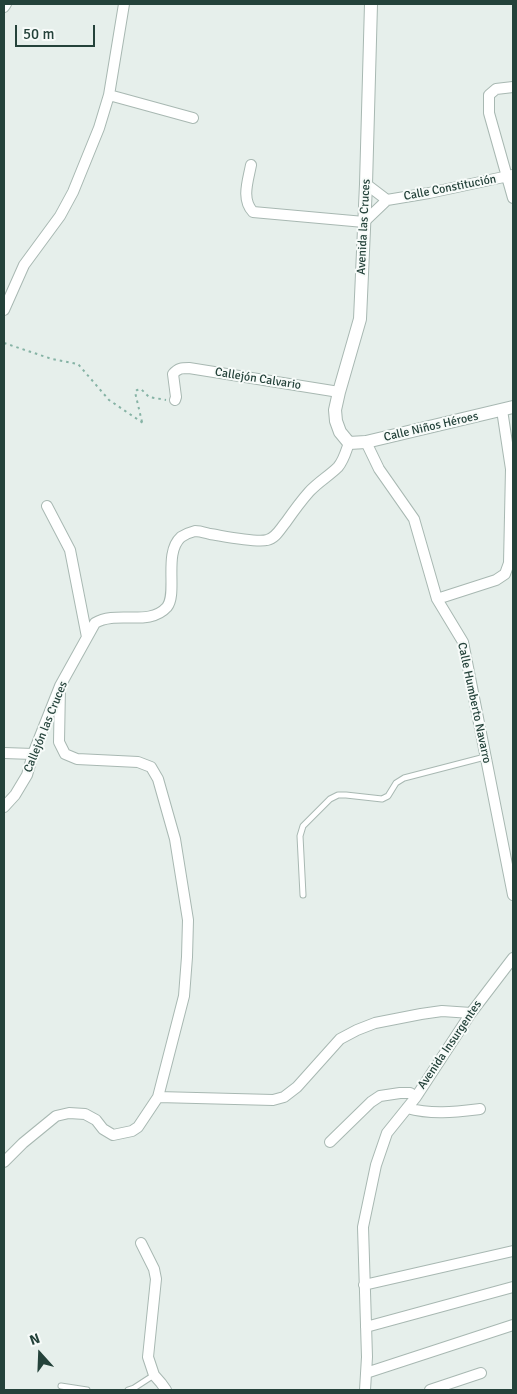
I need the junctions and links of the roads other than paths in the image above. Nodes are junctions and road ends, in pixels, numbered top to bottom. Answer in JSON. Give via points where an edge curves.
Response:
{"nodes":[{"id":1,"x":6,"y":4,"type":"edge"},
{"id":2,"x":124,"y":4,"type":"edge"},
{"id":3,"x":371,"y":4,"type":"edge"},
{"id":4,"x":4,"y":7,"type":"edge"},
{"id":5,"x":513,"y":87,"type":"edge"},
{"id":6,"x":108,"y":95,"type":"junction"},
{"id":7,"x":193,"y":118,"type":"dead end"},
{"id":8,"x":251,"y":165,"type":"dead end"},
{"id":9,"x":511,"y":176,"type":"edge"},
{"id":10,"x":366,"y":184,"type":"junction"},
{"id":11,"x":513,"y":198,"type":"edge"},
{"id":12,"x":387,"y":200,"type":"junction"},
{"id":13,"x":364,"y":222,"type":"junction"},
{"id":14,"x":4,"y":310,"type":"edge"},
{"id":15,"x":339,"y":392,"type":"junction"},
{"id":16,"x":175,"y":400,"type":"road end"},
{"id":17,"x":508,"y":409,"type":"edge"},
{"id":18,"x":366,"y":442,"type":"junction"},
{"id":19,"x":349,"y":443,"type":"junction"},
{"id":20,"x":48,"y":506,"type":"dead end"},
{"id":21,"x":437,"y":599,"type":"junction"},
{"id":22,"x":87,"y":637,"type":"junction"},
{"id":23,"x":60,"y":686,"type":"junction"},
{"id":24,"x":4,"y":753,"type":"edge"},
{"id":25,"x":33,"y":754,"type":"junction"},
{"id":26,"x":485,"y":757,"type":"junction"},
{"id":27,"x":4,"y":807,"type":"edge"},
{"id":28,"x":302,"y":895,"type":"dead end"},
{"id":29,"x":513,"y":895,"type":"edge"},
{"id":30,"x":513,"y":958,"type":"edge"},
{"id":31,"x":470,"y":1013,"type":"junction"},
{"id":32,"x":158,"y":1097,"type":"junction"},
{"id":33,"x":416,"y":1097,"type":"junction"},
{"id":34,"x":407,"y":1108,"type":"junction"},
{"id":35,"x":480,"y":1109,"type":"dead end"},
{"id":36,"x":330,"y":1142,"type":"dead end"},
{"id":37,"x":4,"y":1162,"type":"edge"},
{"id":38,"x":142,"y":1242,"type":"dead end"},
{"id":39,"x":513,"y":1251,"type":"edge"},
{"id":40,"x":364,"y":1286,"type":"junction"},
{"id":41,"x":513,"y":1287,"type":"edge"},
{"id":42,"x":513,"y":1325,"type":"edge"},
{"id":43,"x":366,"y":1327,"type":"junction"},
{"id":44,"x":366,"y":1373,"type":"junction"},
{"id":45,"x":481,"y":1373,"type":"dead end"},
{"id":46,"x":154,"y":1375,"type":"junction"},
{"id":47,"x":61,"y":1386,"type":"dead end"},
{"id":48,"x":87,"y":1390,"type":"edge"},
{"id":49,"x":128,"y":1390,"type":"edge"},
{"id":50,"x":166,"y":1390,"type":"edge"},
{"id":51,"x":365,"y":1390,"type":"edge"},
{"id":52,"x":430,"y":1390,"type":"edge"}],
"edges":[{"from":1,"to":4,"type":"street"},
{"from":2,"to":6,"type":"street"},
{"from":3,"to":10,"type":"street","name":"Avenida las Cruces"},
{"from":5,"to":9,"type":"street","via":[[496,89],[489,96],[489,113]]},
{"from":6,"to":7,"type":"street"},
{"from":6,"to":14,"type":"street","via":[[99,128],[73,192],[60,216],[24,265]]},
{"from":8,"to":13,"type":"street","via":[[245,197],[253,212]]},
{"from":9,"to":11,"type":"street"},
{"from":9,"to":12,"type":"street","name":"Calle Constitución"},
{"from":10,"to":12,"type":"street","name":"Calle Constitución"},
{"from":10,"to":13,"type":"street","name":"Avenida las Cruces"},
{"from":12,"to":13,"type":"street","name":"Calle Constitución"},
{"from":13,"to":15,"type":"street","name":"Avenida las Cruces","via":[[360,319]]},
{"from":15,"to":16,"type":"street","name":"Callejón Calvario","via":[[182,368],[174,374]]},
{"from":15,"to":19,"type":"street","name":"Avenida las Cruces","via":[[336,421]]},
{"from":17,"to":18,"type":"street","name":"Calle Niños Héroes"},
{"from":17,"to":21,"type":"street","via":[[511,469],[508,563],[504,574],[496,580]]},
{"from":18,"to":19,"type":"street","name":"Calle Niños Héroes"},
{"from":18,"to":21,"type":"street","name":"Calle Humberto Navarro","via":[[379,469],[414,520]]},
{"from":19,"to":22,"type":"street","name":"Callejón las Cruces","via":[[338,467],[309,492],[272,538],[265,541],[195,531],[181,537],[173,553],[168,605],[153,616],[101,620]]},
{"from":20,"to":22,"type":"street","via":[[70,550]]},
{"from":21,"to":26,"type":"street","name":"Calle Humberto Navarro","via":[[463,642]]},
{"from":22,"to":23,"type":"street","name":"Callejón las Cruces"},
{"from":23,"to":25,"type":"street","name":"Callejón las Cruces"},
{"from":23,"to":32,"type":"street","via":[[59,742],[65,754],[76,760],[138,762],[150,766],[158,779],[175,839],[188,920],[187,956],[184,996]]},
{"from":24,"to":25,"type":"street"},
{"from":25,"to":27,"type":"street","name":"Callejón las Cruces","via":[[27,775]]},
{"from":26,"to":28,"type":"lane","via":[[404,778],[382,799],[338,795],[330,799],[304,826],[300,836]]},
{"from":26,"to":29,"type":"street","name":"Calle Humberto Navarro"},
{"from":30,"to":31,"type":"street","name":"Avenida Insurgentes"},
{"from":31,"to":32,"type":"street","via":[[442,1011],[421,1014],[375,1022],[357,1030],[340,1039],[298,1087],[284,1097],[272,1100]]},
{"from":31,"to":33,"type":"street","name":"Avenida Insurgentes"},
{"from":32,"to":37,"type":"street","via":[[138,1127],[123,1134],[114,1135],[84,1114],[56,1116]]},
{"from":33,"to":34,"type":"street","name":"Avenida Insurgentes"},
{"from":33,"to":36,"type":"street","via":[[410,1093],[380,1096]]},
{"from":34,"to":35,"type":"street","via":[[446,1113]]},
{"from":34,"to":40,"type":"street","name":"Avenida Insurgentes","via":[[387,1133],[376,1165],[363,1227]]},
{"from":38,"to":46,"type":"street","via":[[156,1279],[148,1357]]},
{"from":39,"to":40,"type":"street"},
{"from":40,"to":43,"type":"street","name":"Avenida Insurgentes"},
{"from":41,"to":43,"type":"street"},
{"from":42,"to":44,"type":"street"},
{"from":43,"to":44,"type":"street","name":"Avenida Insurgentes"},
{"from":44,"to":51,"type":"street","name":"Avenida Insurgentes"},
{"from":45,"to":52,"type":"street"},
{"from":46,"to":49,"type":"lane"},
{"from":46,"to":50,"type":"street"},
{"from":47,"to":48,"type":"lane"}]}
